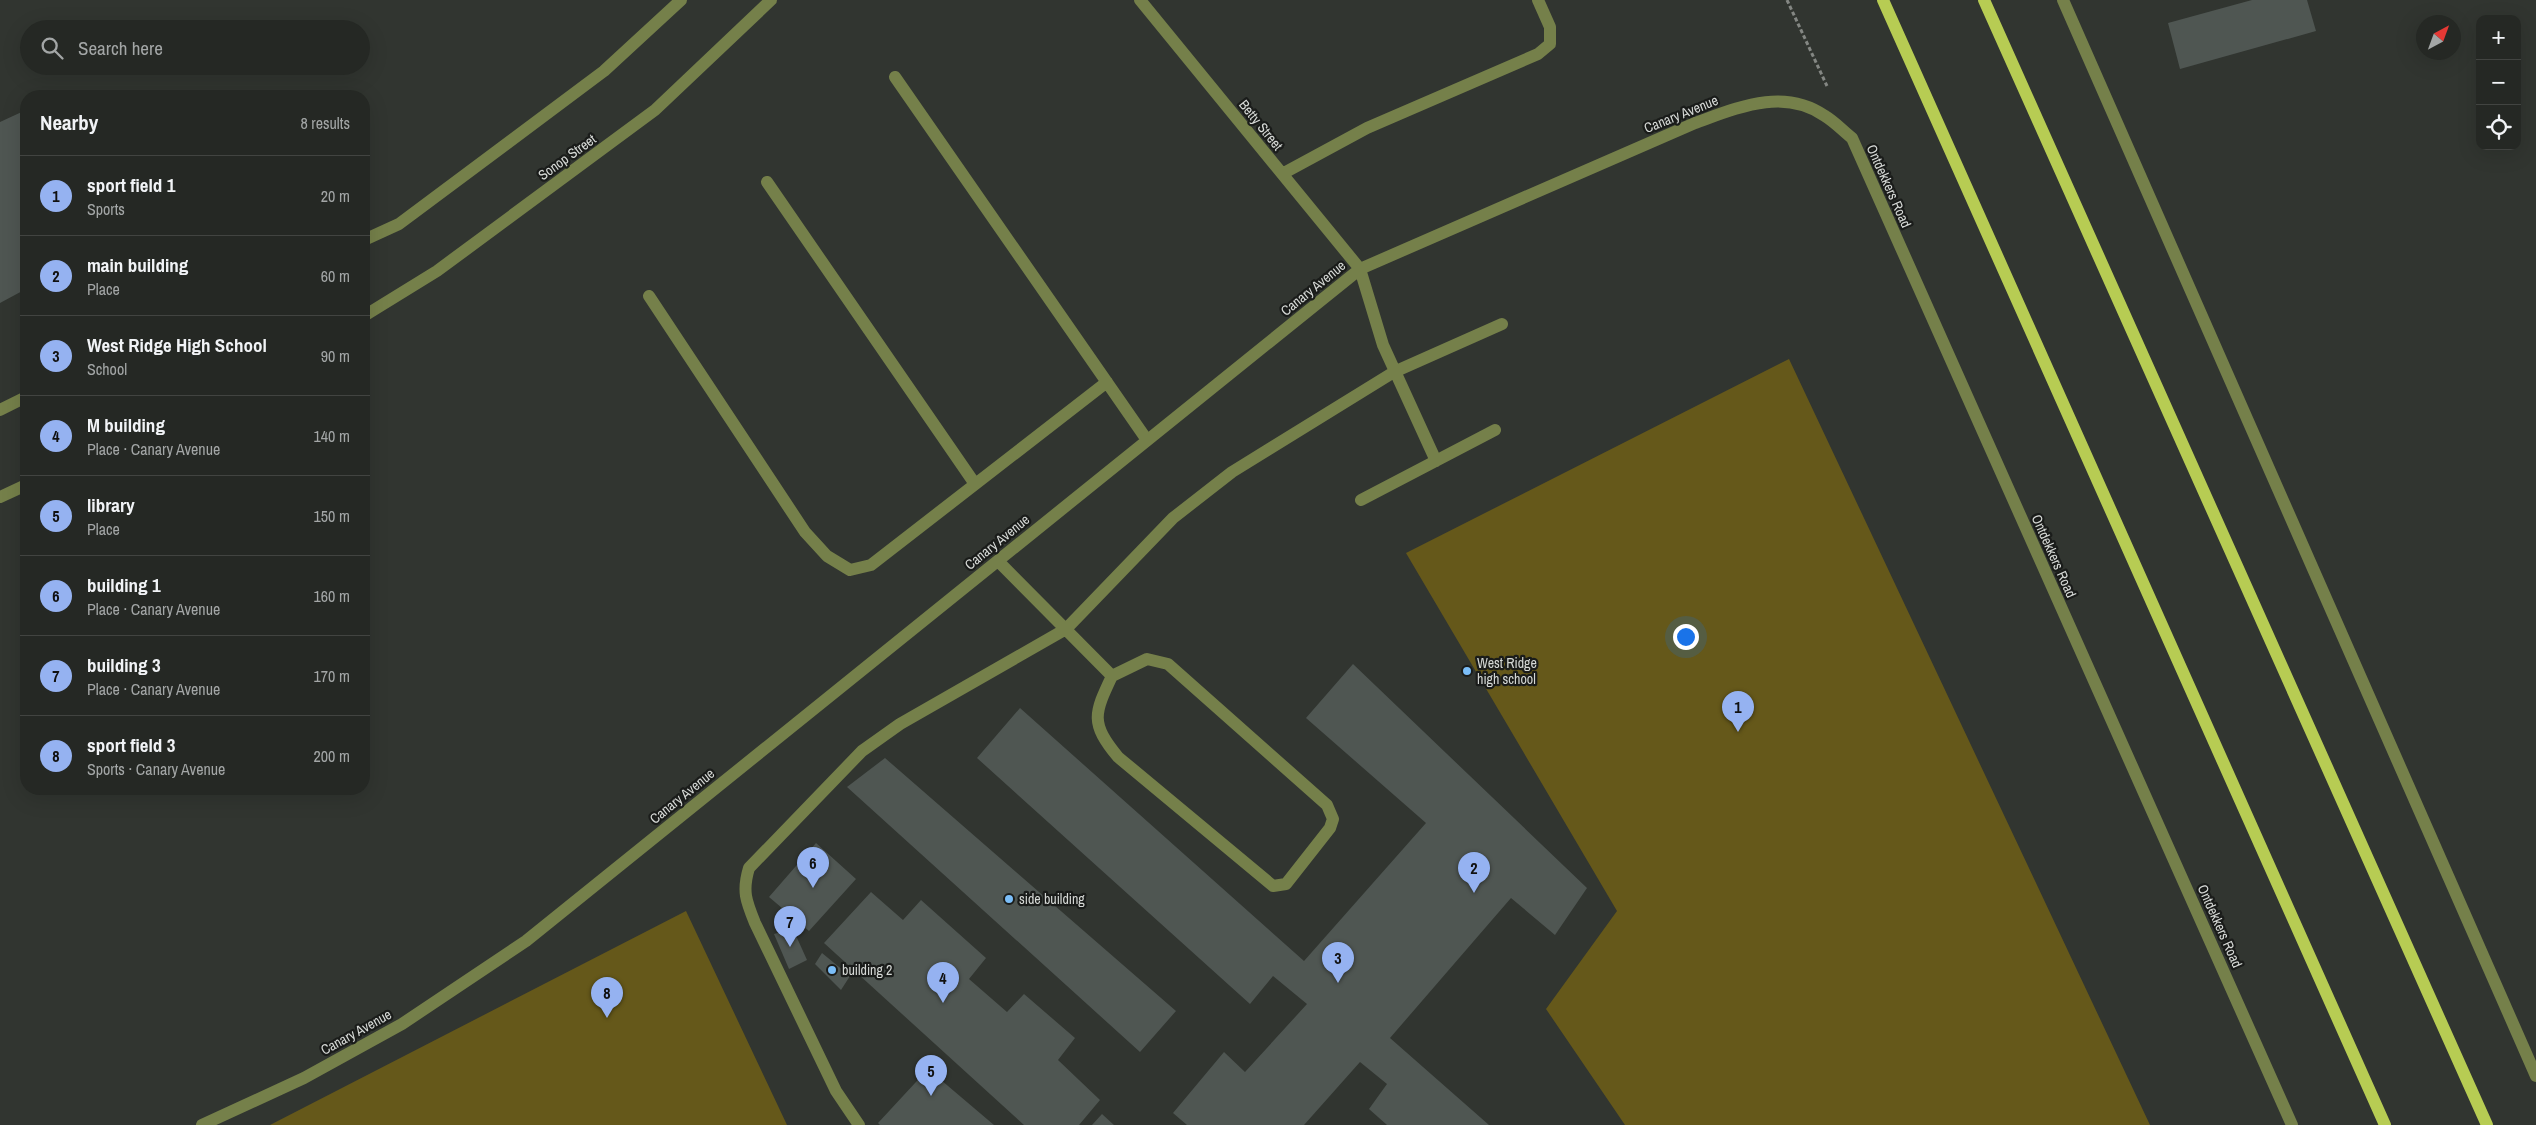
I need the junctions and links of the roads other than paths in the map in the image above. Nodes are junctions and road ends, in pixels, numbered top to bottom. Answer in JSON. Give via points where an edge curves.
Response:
{"nodes":[{"id":1,"x":681,"y":0,"type":"edge"},
{"id":2,"x":771,"y":0,"type":"edge"},
{"id":3,"x":1140,"y":0,"type":"edge"},
{"id":4,"x":1538,"y":0,"type":"edge"},
{"id":5,"x":1883,"y":0,"type":"edge"},
{"id":6,"x":1984,"y":0,"type":"edge"},
{"id":7,"x":2063,"y":0,"type":"edge"},
{"id":8,"x":895,"y":76,"type":"dead end"},
{"id":9,"x":1852,"y":138,"type":"joint"},
{"id":10,"x":1282,"y":174,"type":"junction"},
{"id":11,"x":767,"y":182,"type":"dead end"},
{"id":12,"x":370,"y":237,"type":"edge"},
{"id":13,"x":1360,"y":269,"type":"junction"},
{"id":14,"x":649,"y":296,"type":"dead end"},
{"id":15,"x":370,"y":312,"type":"edge"},
{"id":16,"x":1502,"y":324,"type":"dead end"},
{"id":17,"x":1394,"y":372,"type":"junction"},
{"id":18,"x":1107,"y":382,"type":"junction"},
{"id":19,"x":20,"y":400,"type":"edge"},
{"id":20,"x":0,"y":410,"type":"edge"},
{"id":21,"x":1495,"y":430,"type":"dead end"},
{"id":22,"x":1147,"y":440,"type":"junction"},
{"id":23,"x":1436,"y":461,"type":"junction"},
{"id":24,"x":975,"y":484,"type":"junction"},
{"id":25,"x":20,"y":488,"type":"edge"},
{"id":26,"x":0,"y":497,"type":"edge"},
{"id":27,"x":1361,"y":500,"type":"dead end"},
{"id":28,"x":998,"y":561,"type":"junction"},
{"id":29,"x":1066,"y":629,"type":"junction"},
{"id":30,"x":1112,"y":676,"type":"junction"},
{"id":31,"x":2536,"y":1076,"type":"edge"},
{"id":32,"x":202,"y":1125,"type":"edge"},
{"id":33,"x":859,"y":1125,"type":"edge"},
{"id":34,"x":2292,"y":1125,"type":"edge"},
{"id":35,"x":2385,"y":1125,"type":"edge"},
{"id":36,"x":2487,"y":1125,"type":"edge"}],
"edges":[{"from":1,"to":12,"type":"street","via":[[604,71],[399,224]]},
{"from":2,"to":15,"type":"street","name":"Sonop Street","via":[[655,110],[438,271]]},
{"from":3,"to":10,"type":"street","name":"Betty Street"},
{"from":4,"to":10,"type":"street","via":[[1550,27],[1550,44],[1538,54],[1367,128]]},
{"from":5,"to":35,"type":"main road"},
{"from":6,"to":36,"type":"main road"},
{"from":7,"to":31,"type":"street"},
{"from":8,"to":18,"type":"street"},
{"from":9,"to":13,"type":"street","name":"Canary Avenue","via":[[1824,115],[1793,103],[1765,101],[1748,104],[1695,123]]},
{"from":9,"to":34,"type":"street","name":"Ontdekkers Road"},
{"from":10,"to":13,"type":"street","name":"Betty Street"},
{"from":11,"to":24,"type":"street"},
{"from":13,"to":17,"type":"street"},
{"from":13,"to":22,"type":"street","name":"Canary Avenue"},
{"from":14,"to":24,"type":"street","via":[[805,532],[827,556],[850,570],[871,565]]},
{"from":16,"to":17,"type":"street"},
{"from":17,"to":23,"type":"street"},
{"from":17,"to":29,"type":"street","via":[[1232,472],[1187,506]]},
{"from":18,"to":22,"type":"street"},
{"from":18,"to":24,"type":"street"},
{"from":19,"to":20,"type":"street"},
{"from":21,"to":23,"type":"street"},
{"from":22,"to":28,"type":"street","name":"Canary Avenue"},
{"from":23,"to":27,"type":"street"},
{"from":25,"to":26,"type":"street"},
{"from":28,"to":29,"type":"street"},
{"from":28,"to":32,"type":"street","name":"Canary Avenue","via":[[526,941],[402,1024],[304,1078]]},
{"from":29,"to":30,"type":"street"},
{"from":29,"to":33,"type":"street","via":[[878,739],[783,830],[749,868],[744,885],[755,923],[836,1091]]},
{"from":30,"to":30,"type":"street","via":[[1147,659],[1168,664],[1327,805],[1333,819],[1330,828],[1286,884],[1273,886],[1118,757],[1101,737],[1099,705]]}]}
